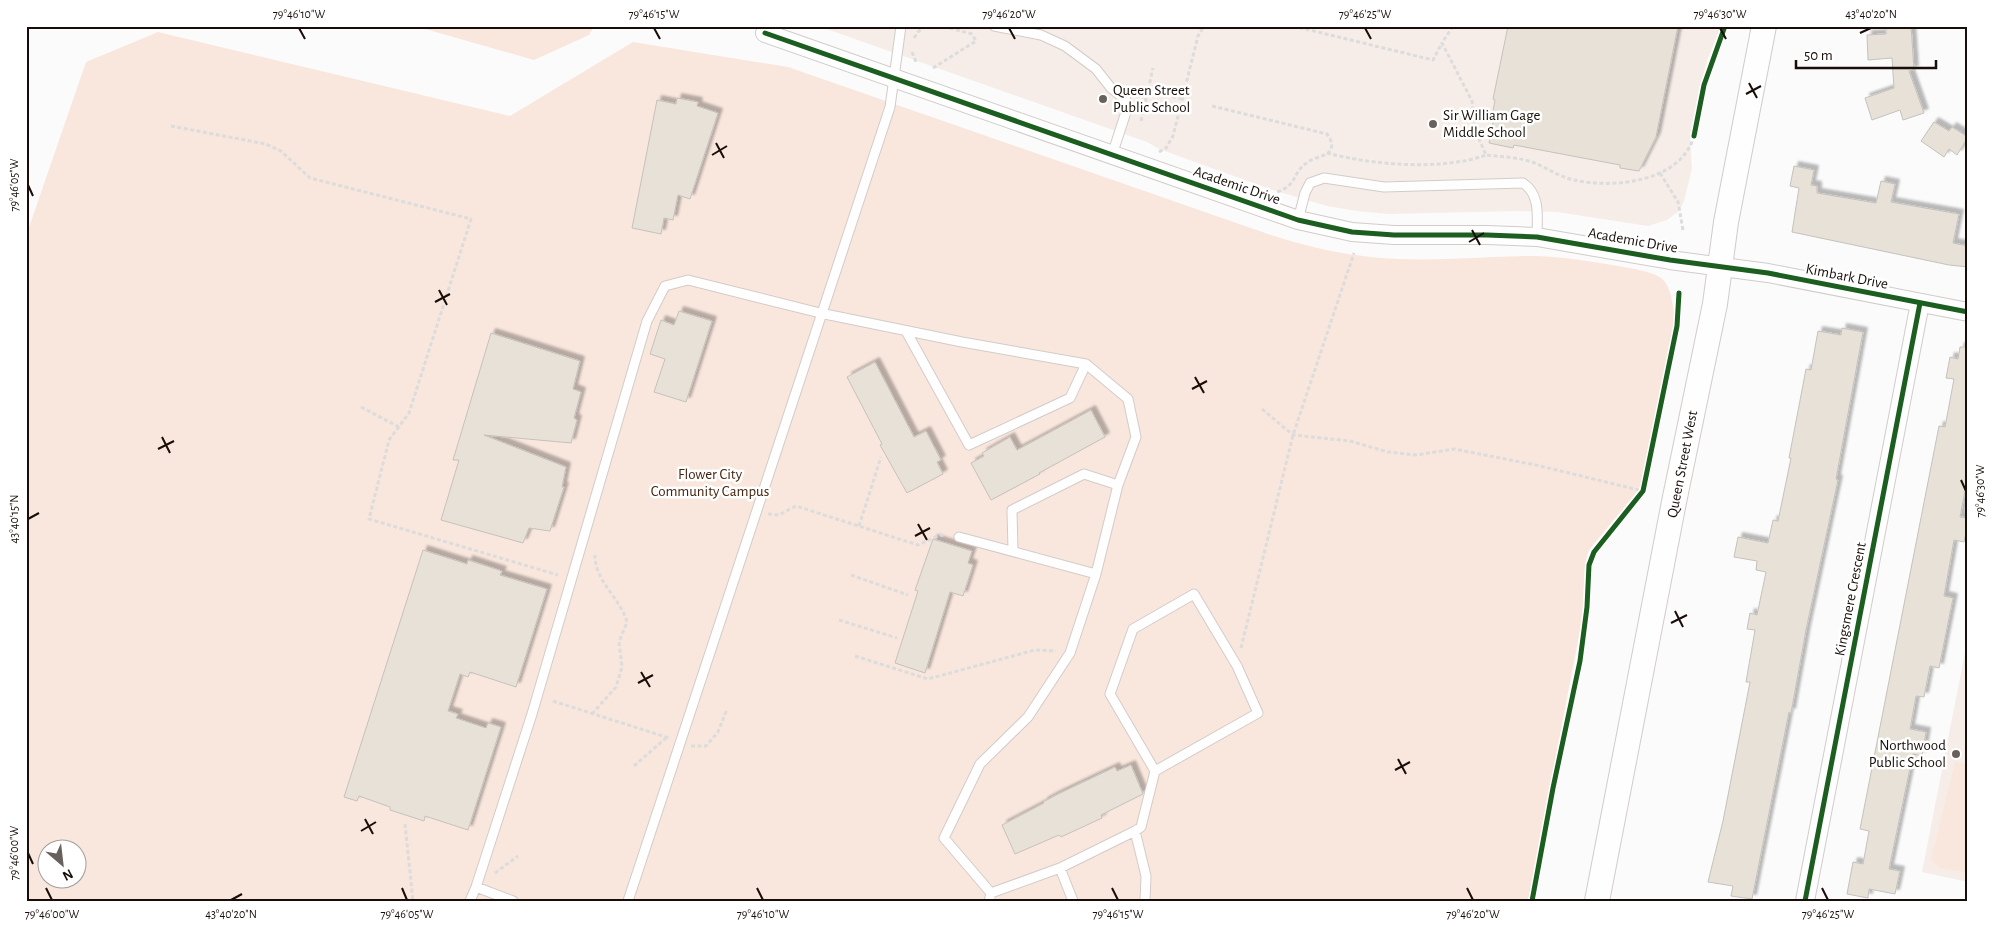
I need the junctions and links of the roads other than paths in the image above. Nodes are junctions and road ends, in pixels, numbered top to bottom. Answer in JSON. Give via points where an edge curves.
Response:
{"nodes":[{"id":1,"x":901,"y":26,"type":"edge"},
{"id":2,"x":994,"y":26,"type":"edge"},
{"id":3,"x":1764,"y":26,"type":"edge"},
{"id":4,"x":765,"y":33,"type":"dead end"},
{"id":5,"x":893,"y":78,"type":"junction"},
{"id":6,"x":1112,"y":155,"type":"junction"},
{"id":7,"x":1298,"y":220,"type":"junction"},
{"id":8,"x":1538,"y":237,"type":"junction"},
{"id":9,"x":1720,"y":266,"type":"junction"},
{"id":10,"x":1920,"y":303,"type":"junction"},
{"id":11,"x":1968,"y":312,"type":"edge"},
{"id":12,"x":820,"y":313,"type":"junction"},
{"id":13,"x":906,"y":331,"type":"junction"},
{"id":14,"x":1086,"y":364,"type":"junction"},
{"id":15,"x":1118,"y":486,"type":"junction"},
{"id":16,"x":959,"y":537,"type":"road end"},
{"id":17,"x":1013,"y":550,"type":"junction"},
{"id":18,"x":1096,"y":574,"type":"junction"},
{"id":19,"x":1155,"y":771,"type":"junction"},
{"id":20,"x":1135,"y":831,"type":"junction"},
{"id":21,"x":1060,"y":868,"type":"junction"},
{"id":22,"x":476,"y":887,"type":"junction"},
{"id":23,"x":990,"y":897,"type":"edge"},
{"id":24,"x":470,"y":901,"type":"edge"},
{"id":25,"x":514,"y":901,"type":"edge"},
{"id":26,"x":628,"y":901,"type":"edge"},
{"id":27,"x":1074,"y":901,"type":"edge"},
{"id":28,"x":1145,"y":901,"type":"edge"},
{"id":29,"x":1597,"y":901,"type":"edge"},
{"id":30,"x":1805,"y":901,"type":"edge"}],
"edges":[{"from":1,"to":5,"type":"lane"},
{"from":2,"to":6,"type":"lane","via":[[1040,35],[1065,46],[1096,69],[1126,100],[1126,112]]},
{"from":3,"to":9,"type":"main road","name":"Queen Street West"},
{"from":4,"to":5,"type":"street","name":"Academic Drive"},
{"from":5,"to":6,"type":"street","name":"Academic Drive"},
{"from":5,"to":12,"type":"lane","via":[[890,107]]},
{"from":6,"to":7,"type":"street","name":"Academic Drive"},
{"from":7,"to":8,"type":"street","name":"Academic Drive","via":[[1352,232],[1394,236]]},
{"from":7,"to":8,"type":"lane","via":[[1310,183],[1324,178],[1384,187],[1523,183],[1535,197]]},
{"from":8,"to":9,"type":"street","name":"Academic Drive"},
{"from":9,"to":10,"type":"street","name":"Kimbark Drive"},
{"from":9,"to":29,"type":"main road","name":"Queen Street West"},
{"from":10,"to":11,"type":"street","name":"Kimbark Drive"},
{"from":10,"to":30,"type":"street","name":"Kingsmere Crescent"},
{"from":12,"to":13,"type":"lane"},
{"from":12,"to":22,"type":"lane","via":[[688,280],[665,286],[647,321],[532,714]]},
{"from":12,"to":26,"type":"lane"},
{"from":13,"to":14,"type":"lane"},
{"from":13,"to":14,"type":"lane","via":[[969,444],[1070,398]]},
{"from":14,"to":15,"type":"lane","via":[[1128,398],[1136,437]]},
{"from":15,"to":17,"type":"lane","via":[[1084,474],[1012,510]]},
{"from":15,"to":18,"type":"lane"},
{"from":16,"to":17,"type":"lane"},
{"from":17,"to":18,"type":"lane"},
{"from":18,"to":23,"type":"lane","via":[[1070,652],[1028,717],[980,764],[944,838]]},
{"from":19,"to":19,"type":"lane","via":[[1110,694],[1133,629],[1194,594],[1237,666],[1258,713]]},
{"from":19,"to":20,"type":"lane","via":[[1141,827]]},
{"from":20,"to":21,"type":"lane"},
{"from":20,"to":28,"type":"lane","via":[[1146,876]]},
{"from":21,"to":23,"type":"lane"},
{"from":21,"to":27,"type":"lane"},
{"from":22,"to":24,"type":"lane"},
{"from":22,"to":25,"type":"lane"}]}
